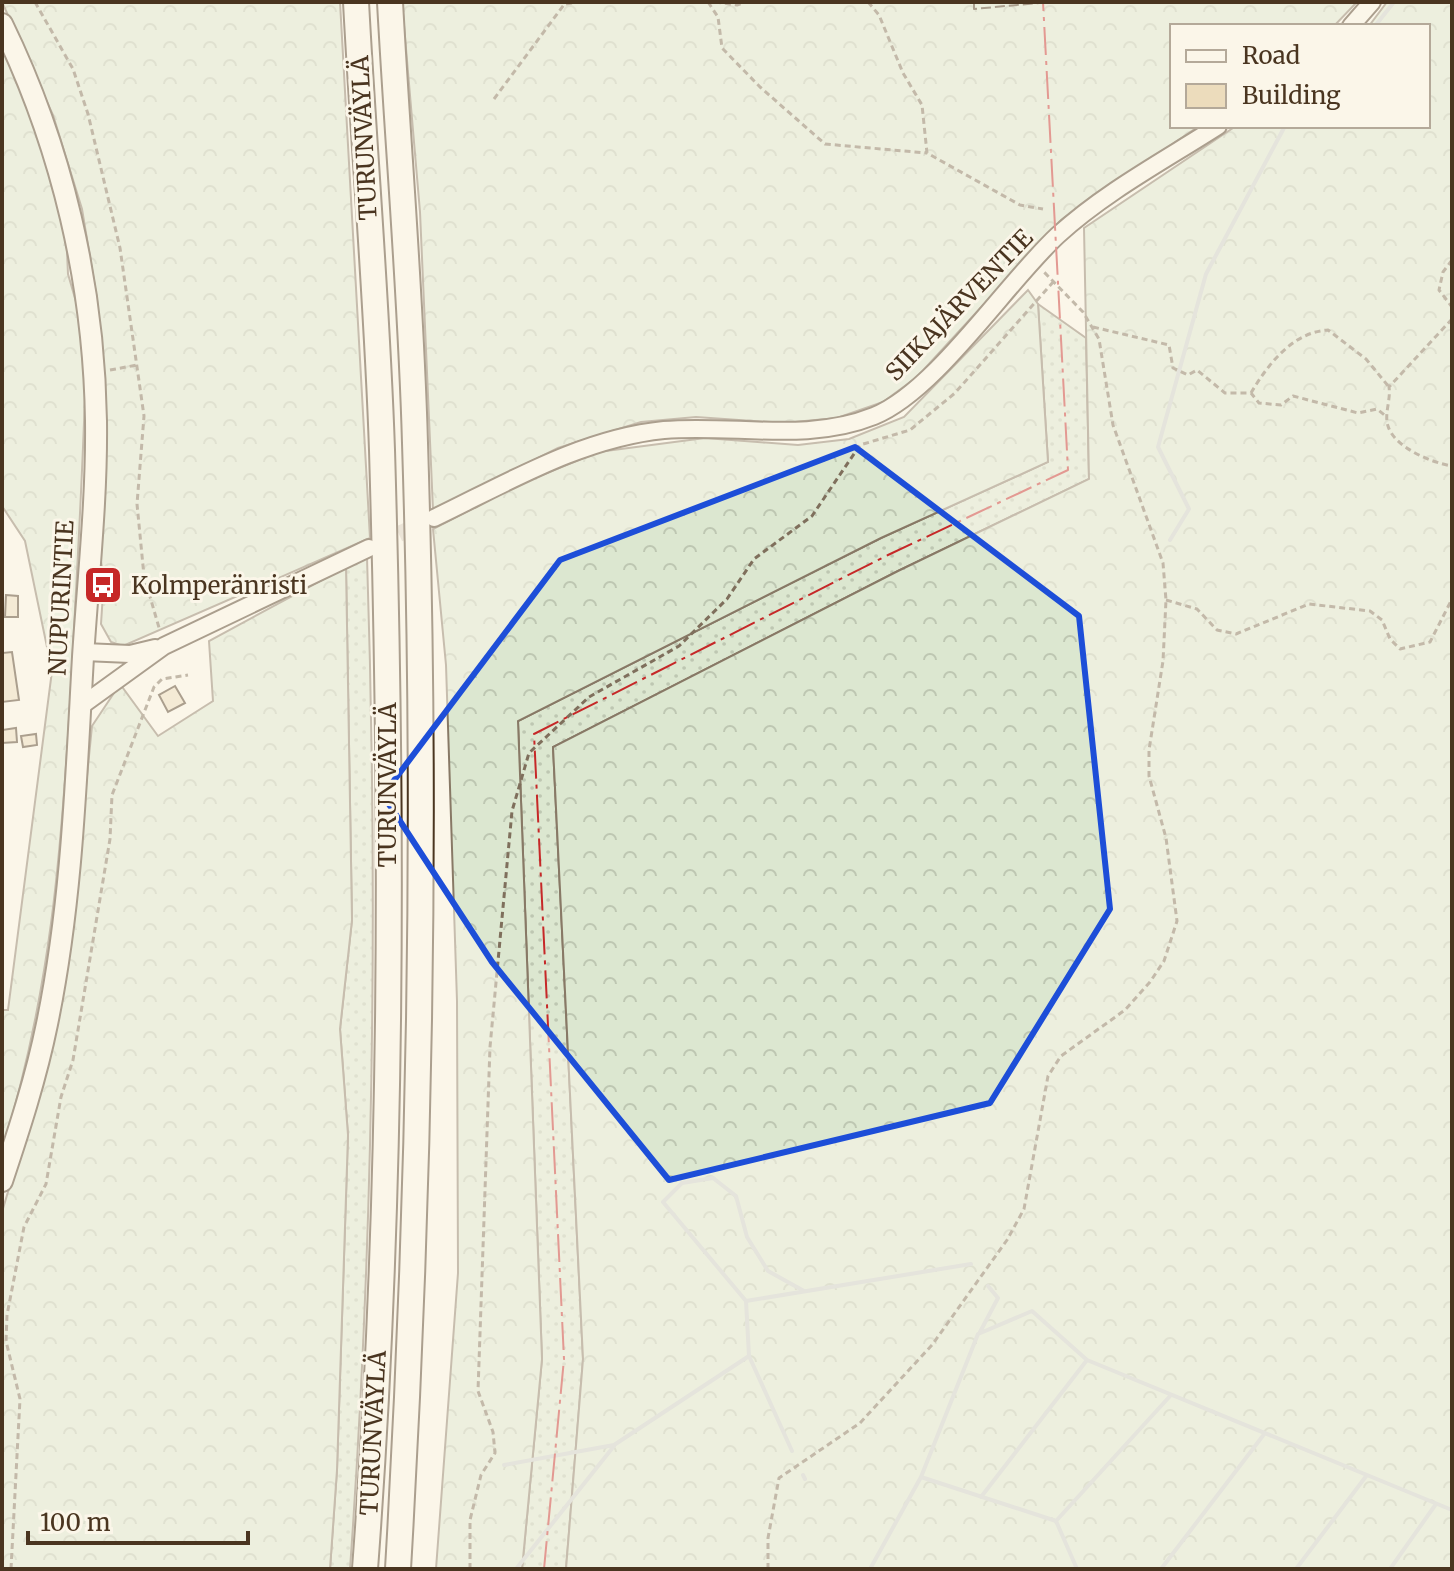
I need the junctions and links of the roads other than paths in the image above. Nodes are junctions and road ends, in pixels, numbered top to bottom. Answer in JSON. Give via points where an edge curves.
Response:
{"nodes":[{"id":1,"x":356,"y":2,"type":"edge"},
{"id":2,"x":390,"y":2,"type":"edge"},
{"id":3,"x":1372,"y":2,"type":"edge"},
{"id":4,"x":2,"y":24,"type":"edge"},
{"id":5,"x":1353,"y":24,"type":"edge"},
{"id":6,"x":1215,"y":128,"type":"edge"},
{"id":7,"x":434,"y":518,"type":"tunnel mouth"},
{"id":8,"x":369,"y":548,"type":"tunnel mouth"},
{"id":9,"x":164,"y":646,"type":"junction"},
{"id":10,"x":84,"y":652,"type":"junction"},
{"id":11,"x":81,"y":706,"type":"junction"},
{"id":12,"x":2,"y":1181,"type":"edge"},
{"id":13,"x":365,"y":1569,"type":"edge"},
{"id":14,"x":398,"y":1569,"type":"edge"}],
"edges":[{"from":1,"to":13,"type":"highway","name":"TURUNVÄYLÄ","via":[[382,448],[388,801],[383,1233]]},
{"from":2,"to":14,"type":"highway","name":"TURUNVÄYLÄ","via":[[415,440],[421,796],[415,1230]]},
{"from":3,"to":5,"type":"street"},
{"from":4,"to":10,"type":"main road","name":"NUPURINTIE","via":[[51,140],[84,282],[96,421]]},
{"from":6,"to":7,"type":"street","name":"SIIKAJÄRVENTIE","via":[[1072,224],[922,384],[876,416],[829,428],[695,429],[625,436],[551,462]]},
{"from":8,"to":9,"type":"street"},
{"from":9,"to":10,"type":"street","via":[[130,654]]},
{"from":9,"to":11,"type":"street"},
{"from":10,"to":11,"type":"main road","name":"NUPURINTIE"},
{"from":11,"to":12,"type":"main road","name":"NUPURINTIE","via":[[70,878],[58,958],[29,1097]]}]}
